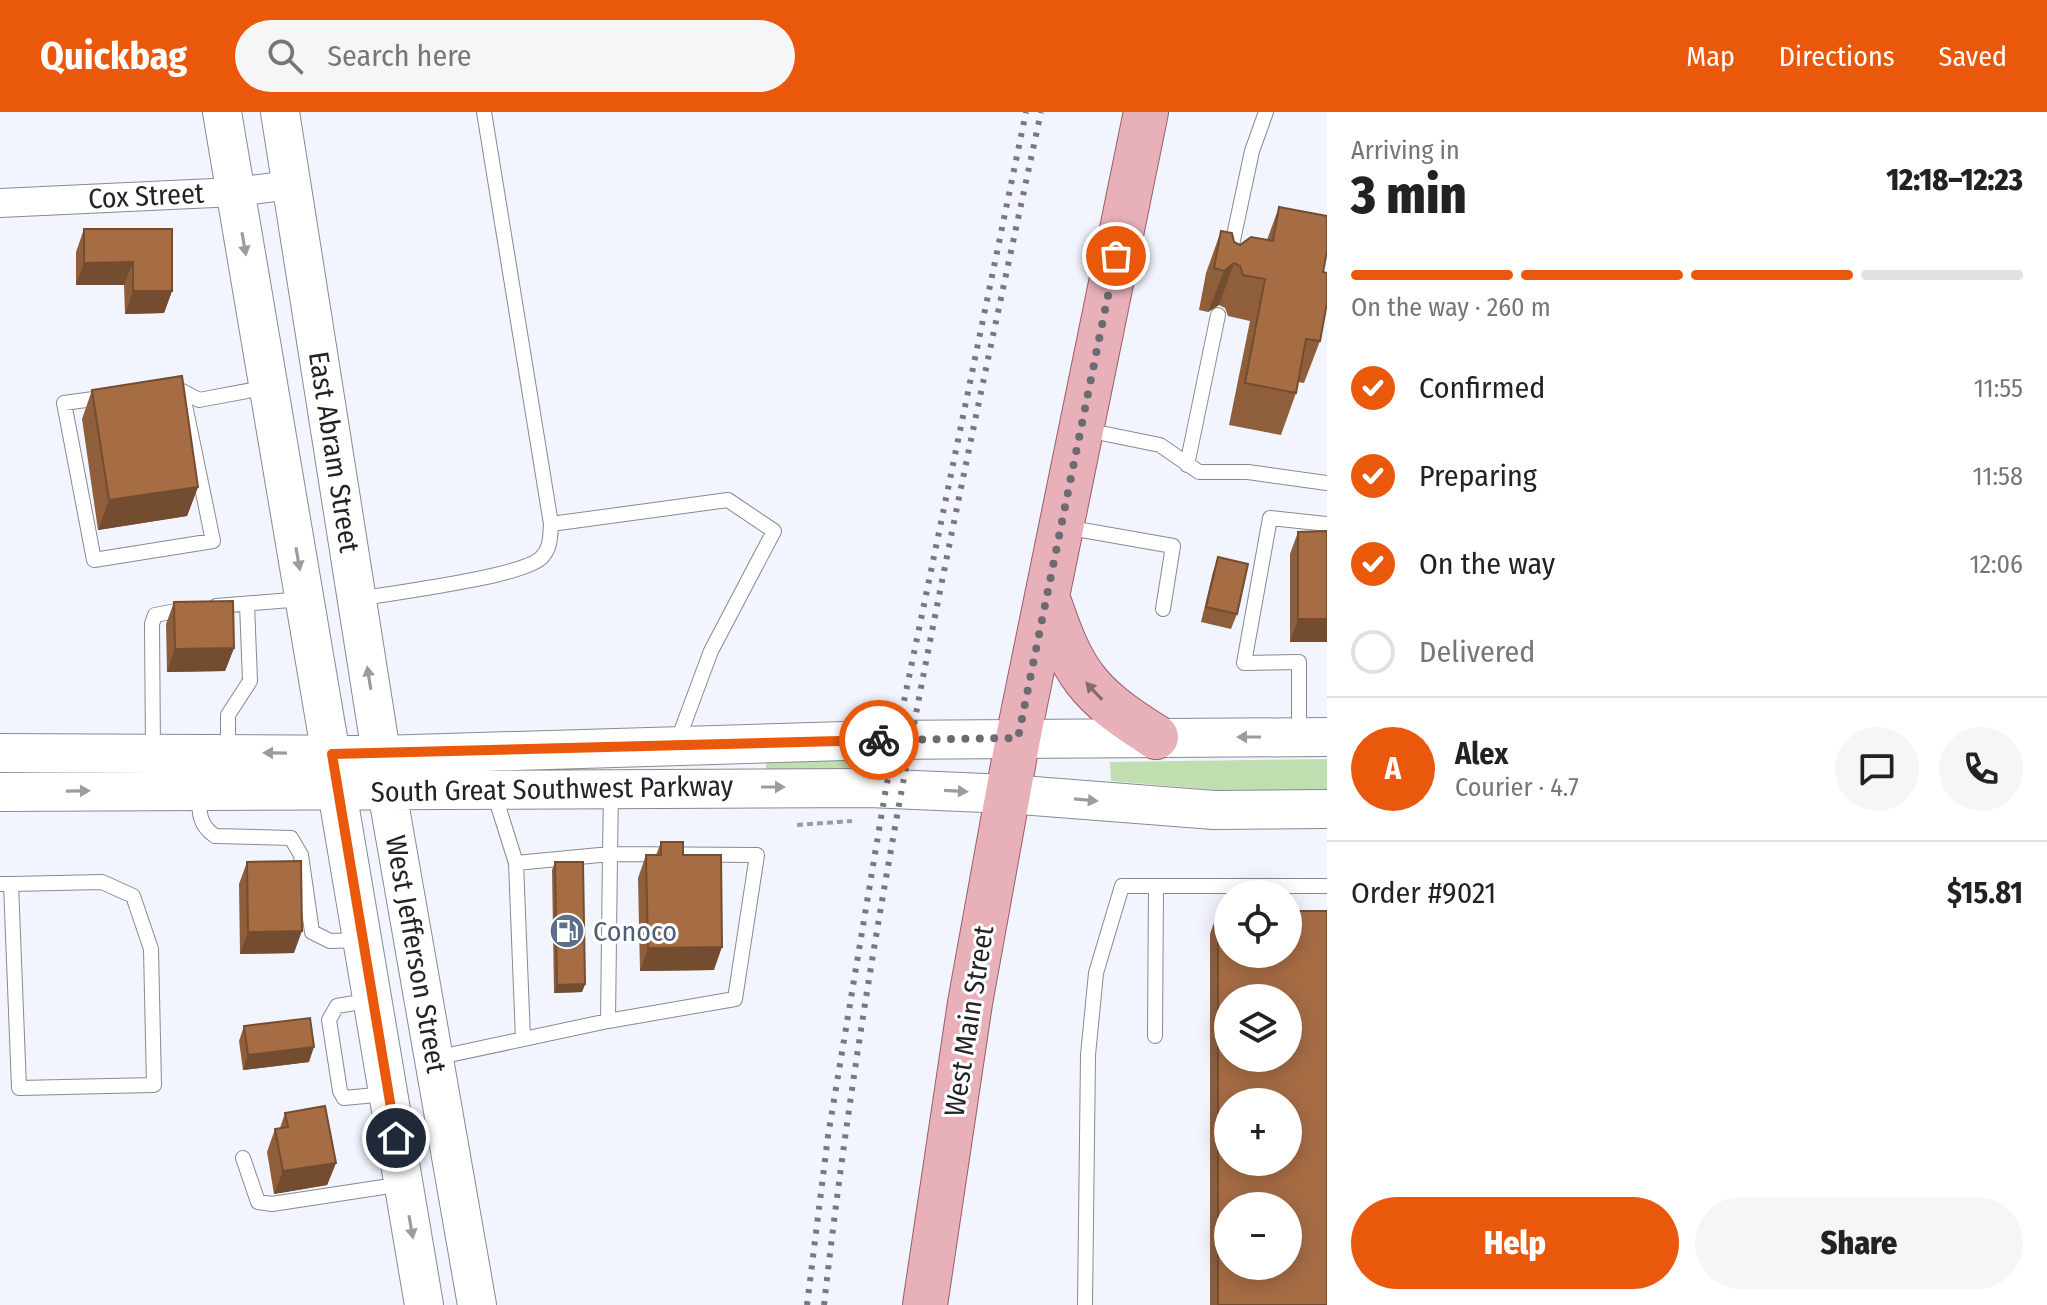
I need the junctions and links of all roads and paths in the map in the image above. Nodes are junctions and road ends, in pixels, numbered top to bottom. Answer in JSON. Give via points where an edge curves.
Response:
{"nodes":[{"id":1,"x":222,"y":112,"type":"edge"},
{"id":2,"x":280,"y":112,"type":"edge"},
{"id":3,"x":484,"y":112,"type":"edge"},
{"id":4,"x":1146,"y":112,"type":"edge"},
{"id":5,"x":1266,"y":112,"type":"edge"},
{"id":6,"x":292,"y":185,"type":"junction"},
{"id":7,"x":235,"y":192,"type":"junction"},
{"id":8,"x":0,"y":203,"type":"edge"},
{"id":9,"x":1226,"y":277,"type":"edge"},
{"id":10,"x":1218,"y":315,"type":"dead end"},
{"id":11,"x":269,"y":387,"type":"junction"},
{"id":12,"x":182,"y":391,"type":"junction"},
{"id":13,"x":154,"y":393,"type":"edge"},
{"id":14,"x":126,"y":396,"type":"edge"},
{"id":15,"x":1081,"y":429,"type":"junction"},
{"id":16,"x":1187,"y":465,"type":"junction"},
{"id":17,"x":1327,"y":483,"type":"edge"},
{"id":18,"x":551,"y":524,"type":"junction"},
{"id":19,"x":1327,"y":524,"type":"edge"},
{"id":20,"x":1061,"y":526,"type":"junction"},
{"id":21,"x":1047,"y":596,"type":"junction"},
{"id":22,"x":305,"y":599,"type":"junction"},
{"id":23,"x":357,"y":599,"type":"junction"},
{"id":24,"x":247,"y":604,"type":"junction"},
{"id":25,"x":1163,"y":609,"type":"dead end"},
{"id":26,"x":1156,"y":737,"type":"junction"},
{"id":27,"x":1313,"y":737,"type":"edge"},
{"id":28,"x":1018,"y":738,"type":"junction"},
{"id":29,"x":676,"y":745,"type":"junction"},
{"id":30,"x":228,"y":752,"type":"junction"},
{"id":31,"x":0,"y":753,"type":"edge"},
{"id":32,"x":153,"y":753,"type":"junction"},
{"id":33,"x":335,"y":772,"type":"junction"},
{"id":34,"x":384,"y":773,"type":"junction"},
{"id":35,"x":611,"y":786,"type":"junction"},
{"id":36,"x":493,"y":789,"type":"junction"},
{"id":37,"x":199,"y":790,"type":"junction"},
{"id":38,"x":0,"y":792,"type":"edge"},
{"id":39,"x":1008,"y":794,"type":"junction"},
{"id":40,"x":1327,"y":809,"type":"edge"},
{"id":41,"x":610,"y":854,"type":"junction"},
{"id":42,"x":516,"y":863,"type":"junction"},
{"id":43,"x":6,"y":884,"type":"edge"},
{"id":44,"x":1156,"y":886,"type":"junction"},
{"id":45,"x":1327,"y":886,"type":"edge"},
{"id":46,"x":363,"y":940,"type":"junction"},
{"id":47,"x":608,"y":1021,"type":"junction"},
{"id":48,"x":1155,"y":1036,"type":"dead end"},
{"id":49,"x":523,"y":1039,"type":"junction"},
{"id":50,"x":435,"y":1059,"type":"junction"},
{"id":51,"x":391,"y":1105,"type":"junction"},
{"id":52,"x":444,"y":1109,"type":"junction"},
{"id":53,"x":243,"y":1158,"type":"dead end"},
{"id":54,"x":404,"y":1184,"type":"junction"},
{"id":55,"x":424,"y":1305,"type":"edge"},
{"id":56,"x":477,"y":1305,"type":"edge"},
{"id":57,"x":925,"y":1305,"type":"edge"},
{"id":58,"x":1085,"y":1305,"type":"edge"}],
"edges":[{"from":1,"to":7,"type":"main road","name":"East Abram Street"},
{"from":2,"to":6,"type":"main road","name":"East Abram Street"},
{"from":3,"to":18,"type":"lane"},
{"from":4,"to":15,"type":"main road","name":"West Main Street"},
{"from":5,"to":9,"type":"lane","via":[[1252,151]]},
{"from":6,"to":7,"type":"street","name":"Cox Street"},
{"from":6,"to":23,"type":"main road","name":"East Abram Street"},
{"from":7,"to":8,"type":"street","name":"Cox Street"},
{"from":7,"to":11,"type":"main road","name":"East Abram Street","one_way":true},
{"from":10,"to":16,"type":"lane"},
{"from":11,"to":12,"type":"lane","via":[[199,400]]},
{"from":11,"to":22,"type":"main road","name":"East Abram Street","one_way":true},
{"from":12,"to":13,"type":"lane"},
{"from":12,"to":14,"type":"lane","via":[[213,541],[94,560],[64,403]]},
{"from":15,"to":16,"type":"lane","via":[[1160,445]]},
{"from":15,"to":20,"type":"main road","name":"West Main Street"},
{"from":16,"to":17,"type":"lane","via":[[1199,472],[1248,472]]},
{"from":18,"to":23,"type":"lane","via":[[550,546],[539,560],[512,570]]},
{"from":18,"to":29,"type":"lane","via":[[728,500],[774,531],[711,651]]},
{"from":19,"to":27,"type":"lane","via":[[1270,518],[1244,663],[1299,662]]},
{"from":20,"to":21,"type":"main road","name":"West Main Street"},
{"from":20,"to":25,"type":"lane","via":[[1173,546]]},
{"from":26,"to":21,"type":"main road","one_way":true,"via":[[1109,707],[1084,680],[1064,646]]},
{"from":21,"to":28,"type":"main road","name":"West Main Street"},
{"from":22,"to":24,"type":"lane"},
{"from":22,"to":33,"type":"main road","name":"East Abram Street"},
{"from":34,"to":23,"type":"main road","name":"East Abram Street","one_way":true},
{"from":24,"to":30,"type":"lane","via":[[250,681],[228,715]]},
{"from":24,"to":32,"type":"lane","via":[[155,615]]},
{"from":27,"to":26,"type":"main road","name":"South Great Southwest Parkway","one_way":true},
{"from":26,"to":28,"type":"main road","name":"South Great Southwest Parkway"},
{"from":28,"to":29,"type":"main road","name":"South Great Southwest Parkway"},
{"from":28,"to":39,"type":"main road","name":"West Main Street"},
{"from":29,"to":34,"type":"main road","name":"South Great Southwest Parkway"},
{"from":30,"to":32,"type":"main road","name":"South Great Southwest Parkway"},
{"from":33,"to":30,"type":"main road","name":"South Great Southwest Parkway","one_way":true},
{"from":31,"to":32,"type":"main road","name":"South Great Southwest Parkway"},
{"from":33,"to":34,"type":"main road","name":"South Great Southwest Parkway"},
{"from":33,"to":37,"type":"main road","name":"South Great Southwest Parkway"},
{"from":33,"to":46,"type":"main road","name":"West Jefferson Street"},
{"from":34,"to":36,"type":"main road","name":"South Great Southwest Parkway"},
{"from":34,"to":50,"type":"main road","name":"West Jefferson Street"},
{"from":35,"to":36,"type":"main road","name":"South Great Southwest Parkway"},
{"from":35,"to":39,"type":"main road","name":"South Great Southwest Parkway","one_way":true},
{"from":35,"to":41,"type":"lane"},
{"from":36,"to":42,"type":"lane"},
{"from":38,"to":37,"type":"main road","name":"South Great Southwest Parkway","one_way":true},
{"from":37,"to":46,"type":"lane","via":[[200,818],[215,836],[285,837],[297,845],[312,932],[330,941]]},
{"from":39,"to":40,"type":"main road","name":"South Great Southwest Parkway","one_way":true,"via":[[1214,810]]},
{"from":39,"to":57,"type":"main road","name":"West Main Street","via":[[970,1003]]},
{"from":41,"to":42,"type":"lane"},
{"from":41,"to":47,"type":"lane"},
{"from":41,"to":47,"type":"lane","via":[[757,855],[735,999]]},
{"from":42,"to":49,"type":"lane"},
{"from":43,"to":43,"type":"lane","via":[[102,882],[133,896],[151,949],[154,1085],[19,1088]]},
{"from":44,"to":45,"type":"lane"},
{"from":44,"to":48,"type":"lane"},
{"from":44,"to":58,"type":"lane","via":[[1122,886],[1096,973],[1088,1055]]},
{"from":46,"to":51,"type":"main road","name":"West Jefferson Street"},
{"from":47,"to":49,"type":"lane"},
{"from":49,"to":50,"type":"lane"},
{"from":50,"to":52,"type":"main road","name":"West Jefferson Street"},
{"from":51,"to":52,"type":"main road"},
{"from":51,"to":54,"type":"main road","name":"West Jefferson Street"},
{"from":52,"to":56,"type":"main road","name":"West Jefferson Street"},
{"from":53,"to":54,"type":"lane","via":[[258,1202]]},
{"from":54,"to":55,"type":"main road","name":"West Jefferson Street","one_way":true}]}
